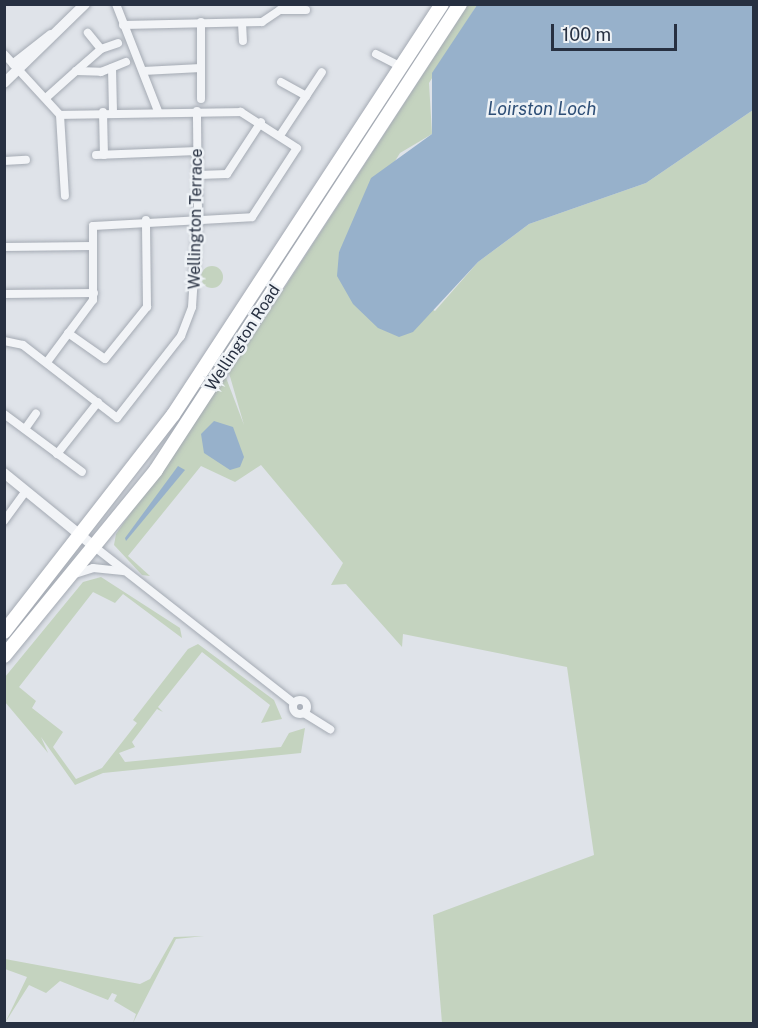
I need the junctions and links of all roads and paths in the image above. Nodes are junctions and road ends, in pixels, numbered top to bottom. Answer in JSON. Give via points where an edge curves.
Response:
{"nodes":[{"id":1,"x":85,"y":4,"type":"edge"},
{"id":2,"x":116,"y":4,"type":"edge"},
{"id":3,"x":442,"y":4,"type":"edge"},
{"id":4,"x":460,"y":4,"type":"edge"},
{"id":5,"x":306,"y":10,"type":"dead end"},
{"id":6,"x":201,"y":22,"type":"junction"},
{"id":7,"x":242,"y":23,"type":"junction"},
{"id":8,"x":123,"y":25,"type":"junction"},
{"id":9,"x":88,"y":33,"type":"dead end"},
{"id":10,"x":243,"y":41,"type":"dead end"},
{"id":11,"x":118,"y":43,"type":"dead end"},
{"id":12,"x":100,"y":49,"type":"junction"},
{"id":13,"x":4,"y":54,"type":"edge"},
{"id":14,"x":376,"y":54,"type":"dead end"},
{"id":15,"x":126,"y":62,"type":"dead end"},
{"id":16,"x":17,"y":66,"type":"junction"},
{"id":17,"x":402,"y":67,"type":"junction"},
{"id":18,"x":112,"y":68,"type":"junction"},
{"id":19,"x":201,"y":68,"type":"junction"},
{"id":20,"x":76,"y":70,"type":"junction"},
{"id":21,"x":143,"y":71,"type":"junction"},
{"id":22,"x":322,"y":72,"type":"dead end"},
{"id":23,"x":4,"y":73,"type":"edge"},
{"id":24,"x":280,"y":82,"type":"dead end"},
{"id":25,"x":4,"y":83,"type":"edge"},
{"id":26,"x":306,"y":96,"type":"junction"},
{"id":27,"x":47,"y":97,"type":"junction"},
{"id":28,"x":201,"y":99,"type":"dead end"},
{"id":29,"x":158,"y":111,"type":"junction"},
{"id":30,"x":196,"y":111,"type":"junction"},
{"id":31,"x":108,"y":112,"type":"junction"},
{"id":32,"x":60,"y":115,"type":"junction"},
{"id":33,"x":261,"y":122,"type":"junction"},
{"id":34,"x":281,"y":134,"type":"junction"},
{"id":35,"x":197,"y":151,"type":"junction"},
{"id":36,"x":26,"y":160,"type":"dead end"},
{"id":37,"x":4,"y":161,"type":"edge"},
{"id":38,"x":198,"y":175,"type":"junction"},
{"id":39,"x":65,"y":196,"type":"dead end"},
{"id":40,"x":146,"y":220,"type":"junction"},
{"id":41,"x":195,"y":220,"type":"junction"},
{"id":42,"x":93,"y":246,"type":"junction"},
{"id":43,"x":4,"y":247,"type":"edge"},
{"id":44,"x":94,"y":293,"type":"junction"},
{"id":45,"x":4,"y":294,"type":"edge"},
{"id":46,"x":68,"y":333,"type":"junction"},
{"id":47,"x":4,"y":341,"type":"edge"},
{"id":48,"x":46,"y":362,"type":"junction"},
{"id":49,"x":98,"y":402,"type":"junction"},
{"id":50,"x":36,"y":413,"type":"dead end"},
{"id":51,"x":4,"y":414,"type":"edge"},
{"id":52,"x":25,"y":429,"type":"junction"},
{"id":53,"x":57,"y":454,"type":"junction"},
{"id":54,"x":82,"y":472,"type":"dead end"},
{"id":55,"x":4,"y":473,"type":"edge"},
{"id":56,"x":26,"y":491,"type":"junction"},
{"id":57,"x":4,"y":521,"type":"edge"},
{"id":58,"x":83,"y":537,"type":"junction"},
{"id":59,"x":96,"y":548,"type":"junction"},
{"id":60,"x":124,"y":571,"type":"junction"},
{"id":61,"x":73,"y":575,"type":"junction"},
{"id":62,"x":4,"y":632,"type":"edge"},
{"id":63,"x":4,"y":656,"type":"edge"},
{"id":64,"x":330,"y":729,"type":"dead end"}],
"edges":[{"from":1,"to":16,"type":"street"},
{"from":2,"to":8,"type":"street"},
{"from":3,"to":17,"type":"main road","name":"Wellington Road"},
{"from":4,"to":59,"type":"main road","name":"Wellington Road","via":[[175,442]]},
{"from":5,"to":7,"type":"street","via":[[280,10],[262,22]]},
{"from":6,"to":7,"type":"street"},
{"from":6,"to":8,"type":"street"},
{"from":6,"to":19,"type":"street"},
{"from":7,"to":10,"type":"street"},
{"from":8,"to":21,"type":"street"},
{"from":9,"to":12,"type":"street"},
{"from":11,"to":12,"type":"street"},
{"from":12,"to":20,"type":"street"},
{"from":13,"to":16,"type":"street"},
{"from":14,"to":17,"type":"street"},
{"from":15,"to":18,"type":"street"},
{"from":16,"to":23,"type":"street"},
{"from":16,"to":25,"type":"street"},
{"from":16,"to":27,"type":"street"},
{"from":17,"to":58,"type":"main road","name":"Wellington Road","via":[[173,415]]},
{"from":18,"to":20,"type":"street"},
{"from":18,"to":31,"type":"street"},
{"from":19,"to":21,"type":"street"},
{"from":19,"to":28,"type":"street"},
{"from":20,"to":27,"type":"street"},
{"from":21,"to":29,"type":"street"},
{"from":22,"to":26,"type":"street"},
{"from":24,"to":26,"type":"street"},
{"from":26,"to":34,"type":"street"},
{"from":27,"to":32,"type":"street"},
{"from":29,"to":30,"type":"street"},
{"from":29,"to":31,"type":"street"},
{"from":30,"to":33,"type":"street","via":[[241,112]]},
{"from":30,"to":35,"type":"street","name":"Wellington Terrace"},
{"from":31,"to":32,"type":"street"},
{"from":31,"to":35,"type":"street","via":[[100,155]]},
{"from":32,"to":39,"type":"street"},
{"from":33,"to":34,"type":"street"},
{"from":33,"to":38,"type":"street","via":[[227,174]]},
{"from":34,"to":41,"type":"street","via":[[297,148],[252,217]]},
{"from":35,"to":38,"type":"street","name":"Wellington Terrace"},
{"from":36,"to":37,"type":"street"},
{"from":38,"to":41,"type":"street","name":"Wellington Terrace"},
{"from":40,"to":41,"type":"street"},
{"from":40,"to":42,"type":"street","via":[[99,222],[93,226]]},
{"from":40,"to":46,"type":"street","via":[[147,307],[105,359]]},
{"from":41,"to":49,"type":"street","name":"Wellington Terrace","via":[[195,292],[182,336],[117,418]]},
{"from":42,"to":43,"type":"street"},
{"from":42,"to":44,"type":"street"},
{"from":44,"to":45,"type":"street"},
{"from":44,"to":46,"type":"street"},
{"from":46,"to":48,"type":"street"},
{"from":47,"to":48,"type":"street","name":"Wellington Terrace","via":[[22,345]]},
{"from":48,"to":49,"type":"street","name":"Wellington Terrace"},
{"from":49,"to":53,"type":"street"},
{"from":50,"to":52,"type":"street"},
{"from":51,"to":52,"type":"street"},
{"from":52,"to":53,"type":"street"},
{"from":53,"to":54,"type":"street"},
{"from":55,"to":56,"type":"street"},
{"from":56,"to":57,"type":"street"},
{"from":56,"to":58,"type":"street"},
{"from":58,"to":59,"type":"street"},
{"from":58,"to":62,"type":"main road","name":"Wellington Road"},
{"from":59,"to":60,"type":"street"},
{"from":59,"to":61,"type":"main road","name":"Wellington Road"},
{"from":60,"to":61,"type":"street","via":[[93,568]]},
{"from":60,"to":64,"type":"street","via":[[294,703],[304,701],[304,713]]},
{"from":61,"to":63,"type":"main road","name":"Wellington Road"}]}
